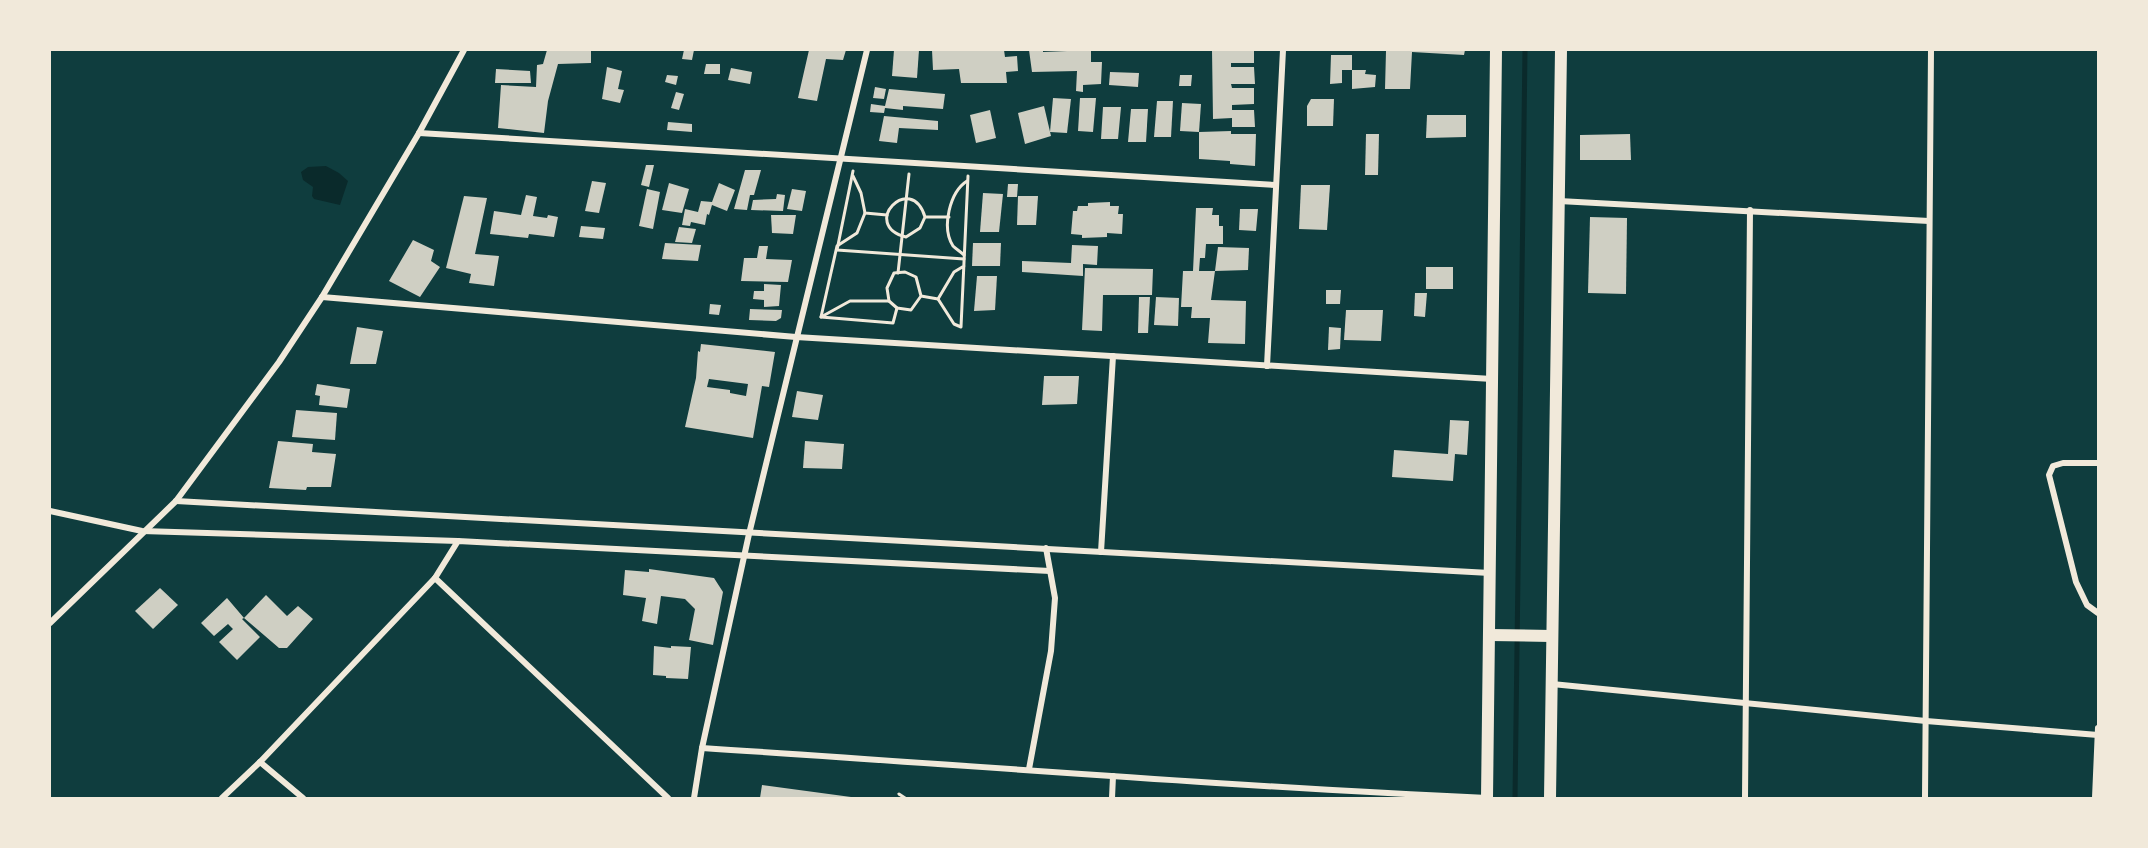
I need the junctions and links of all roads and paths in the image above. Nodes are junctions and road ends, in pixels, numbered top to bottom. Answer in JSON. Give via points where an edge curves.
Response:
{"nodes":[{"id":1,"x":464,"y":50,"type":"edge"},
{"id":2,"x":867,"y":50,"type":"edge"},
{"id":3,"x":1282,"y":50,"type":"edge"},
{"id":4,"x":1496,"y":50,"type":"edge"},
{"id":5,"x":1560,"y":50,"type":"edge"},
{"id":6,"x":1931,"y":50,"type":"edge"},
{"id":7,"x":419,"y":133,"type":"junction"},
{"id":8,"x":840,"y":158,"type":"junction"},
{"id":9,"x":854,"y":168,"type":"dead end"},
{"id":10,"x":909,"y":172,"type":"dead end"},
{"id":11,"x":852,"y":175,"type":"junction"},
{"id":12,"x":1276,"y":185,"type":"junction"},
{"id":13,"x":906,"y":198,"type":"junction"},
{"id":14,"x":1558,"y":201,"type":"junction"},
{"id":15,"x":1750,"y":210,"type":"junction"},
{"id":16,"x":865,"y":213,"type":"junction"},
{"id":17,"x":887,"y":215,"type":"junction"},
{"id":18,"x":949,"y":216,"type":"junction"},
{"id":19,"x":925,"y":217,"type":"junction"},
{"id":20,"x":1929,"y":221,"type":"junction"},
{"id":21,"x":901,"y":235,"type":"junction"},
{"id":22,"x":837,"y":246,"type":"junction"},
{"id":23,"x":899,"y":254,"type":"junction"},
{"id":24,"x":964,"y":257,"type":"junction"},
{"id":25,"x":964,"y":266,"type":"junction"},
{"id":26,"x":898,"y":273,"type":"junction"},
{"id":27,"x":322,"y":297,"type":"junction"},
{"id":28,"x":921,"y":297,"type":"junction"},
{"id":29,"x":938,"y":298,"type":"junction"},
{"id":30,"x":889,"y":301,"type":"junction"},
{"id":31,"x":897,"y":308,"type":"junction"},
{"id":32,"x":821,"y":317,"type":"junction"},
{"id":33,"x":796,"y":337,"type":"junction"},
{"id":34,"x":1113,"y":356,"type":"junction"},
{"id":35,"x":1267,"y":366,"type":"junction"},
{"id":36,"x":1493,"y":379,"type":"junction"},
{"id":37,"x":2098,"y":463,"type":"edge"},
{"id":38,"x":176,"y":501,"type":"junction"},
{"id":39,"x":50,"y":511,"type":"edge"},
{"id":40,"x":142,"y":531,"type":"junction"},
{"id":41,"x":749,"y":534,"type":"junction"},
{"id":42,"x":458,"y":541,"type":"junction"},
{"id":43,"x":1046,"y":548,"type":"junction"},
{"id":44,"x":1101,"y":552,"type":"junction"},
{"id":45,"x":744,"y":555,"type":"junction"},
{"id":46,"x":1050,"y":571,"type":"junction"},
{"id":47,"x":1490,"y":573,"type":"junction"},
{"id":48,"x":435,"y":578,"type":"junction"},
{"id":49,"x":2098,"y":613,"type":"edge"},
{"id":50,"x":50,"y":623,"type":"edge"},
{"id":51,"x":1490,"y":635,"type":"junction"},
{"id":52,"x":1551,"y":636,"type":"junction"},
{"id":53,"x":1551,"y":684,"type":"junction"},
{"id":54,"x":1746,"y":704,"type":"junction"},
{"id":55,"x":1926,"y":721,"type":"junction"},
{"id":56,"x":2098,"y":728,"type":"edge"},
{"id":57,"x":2098,"y":735,"type":"edge"},
{"id":58,"x":702,"y":748,"type":"junction"},
{"id":59,"x":260,"y":762,"type":"junction"},
{"id":60,"x":1029,"y":770,"type":"junction"},
{"id":61,"x":1113,"y":776,"type":"junction"},
{"id":62,"x":1299,"y":790,"type":"junction"},
{"id":63,"x":899,"y":794,"type":"dead end"},
{"id":64,"x":222,"y":798,"type":"edge"},
{"id":65,"x":303,"y":798,"type":"edge"},
{"id":66,"x":668,"y":798,"type":"edge"},
{"id":67,"x":694,"y":798,"type":"edge"},
{"id":68,"x":905,"y":798,"type":"edge"},
{"id":69,"x":1112,"y":798,"type":"edge"},
{"id":70,"x":1299,"y":798,"type":"edge"},
{"id":71,"x":1487,"y":798,"type":"edge"},
{"id":72,"x":1550,"y":798,"type":"edge"},
{"id":73,"x":1745,"y":798,"type":"edge"},
{"id":74,"x":1925,"y":798,"type":"edge"},
{"id":75,"x":2095,"y":798,"type":"edge"}],
"edges":[{"from":1,"to":7,"type":"street"},
{"from":2,"to":8,"type":"street"},
{"from":3,"to":12,"type":"street"},
{"from":4,"to":36,"type":"main road"},
{"from":5,"to":14,"type":"main road"},
{"from":6,"to":20,"type":"street"},
{"from":7,"to":8,"type":"street"},
{"from":7,"to":27,"type":"street"},
{"from":8,"to":12,"type":"street"},
{"from":8,"to":33,"type":"street"},
{"from":9,"to":11,"type":"path"},
{"from":10,"to":13,"type":"path"},
{"from":11,"to":16,"type":"path"},
{"from":11,"to":22,"type":"path"},
{"from":12,"to":35,"type":"street"},
{"from":13,"to":17,"type":"path","via":[[898,200]]},
{"from":13,"to":19,"type":"path","via":[[922,208]]},
{"from":13,"to":21,"type":"path"},
{"from":14,"to":15,"type":"street"},
{"from":14,"to":52,"type":"main road"},
{"from":15,"to":20,"type":"street"},
{"from":15,"to":54,"type":"street"},
{"from":16,"to":17,"type":"path"},
{"from":16,"to":22,"type":"path","via":[[857,233]]},
{"from":17,"to":21,"type":"path","via":[[890,229]]},
{"from":18,"to":19,"type":"path"},
{"from":18,"to":24,"type":"path","via":[[949,234]]},
{"from":18,"to":24,"type":"path","via":[[952,197],[968,179]]},
{"from":19,"to":21,"type":"path","via":[[913,234]]},
{"from":20,"to":55,"type":"street"},
{"from":21,"to":23,"type":"path"},
{"from":22,"to":23,"type":"path","via":[[837,250]]},
{"from":22,"to":32,"type":"path"},
{"from":23,"to":24,"type":"path"},
{"from":23,"to":26,"type":"path"},
{"from":24,"to":25,"type":"path"},
{"from":25,"to":29,"type":"path","via":[[954,272]]},
{"from":25,"to":29,"type":"path","via":[[961,327],[954,324]]},
{"from":26,"to":28,"type":"path","via":[[916,277]]},
{"from":26,"to":30,"type":"path","via":[[894,273],[887,288]]},
{"from":27,"to":33,"type":"street"},
{"from":27,"to":38,"type":"street"},
{"from":28,"to":29,"type":"path"},
{"from":28,"to":31,"type":"path","via":[[911,309]]},
{"from":30,"to":31,"type":"path"},
{"from":30,"to":32,"type":"path","via":[[850,301]]},
{"from":31,"to":32,"type":"path","via":[[893,323]]},
{"from":33,"to":34,"type":"street"},
{"from":33,"to":41,"type":"street"},
{"from":34,"to":35,"type":"street"},
{"from":34,"to":44,"type":"street"},
{"from":35,"to":36,"type":"street"},
{"from":36,"to":47,"type":"main road"},
{"from":37,"to":49,"type":"street","via":[[2063,463],[2053,466],[2049,475],[2076,582],[2087,605]]},
{"from":38,"to":40,"type":"street"},
{"from":38,"to":41,"type":"street"},
{"from":39,"to":40,"type":"street"},
{"from":40,"to":42,"type":"street"},
{"from":40,"to":50,"type":"street"},
{"from":41,"to":43,"type":"street"},
{"from":41,"to":45,"type":"street"},
{"from":42,"to":45,"type":"street"},
{"from":42,"to":48,"type":"street"},
{"from":43,"to":44,"type":"street"},
{"from":43,"to":46,"type":"street"},
{"from":44,"to":47,"type":"street"},
{"from":45,"to":46,"type":"street"},
{"from":45,"to":58,"type":"street"},
{"from":46,"to":60,"type":"street","via":[[1055,598],[1051,651]]},
{"from":47,"to":51,"type":"main road"},
{"from":48,"to":59,"type":"street"},
{"from":48,"to":66,"type":"street"},
{"from":51,"to":52,"type":"main road"},
{"from":51,"to":71,"type":"main road"},
{"from":52,"to":53,"type":"main road"},
{"from":53,"to":54,"type":"street"},
{"from":53,"to":72,"type":"main road"},
{"from":54,"to":55,"type":"street"},
{"from":54,"to":73,"type":"street"},
{"from":55,"to":57,"type":"street"},
{"from":55,"to":74,"type":"street"},
{"from":56,"to":57,"type":"street"},
{"from":57,"to":75,"type":"street"},
{"from":58,"to":60,"type":"street"},
{"from":58,"to":67,"type":"street"},
{"from":59,"to":64,"type":"street"},
{"from":59,"to":65,"type":"street"},
{"from":60,"to":61,"type":"street"},
{"from":61,"to":62,"type":"street"},
{"from":61,"to":69,"type":"street"},
{"from":62,"to":70,"type":"street"},
{"from":62,"to":71,"type":"street"},
{"from":63,"to":68,"type":"path"}]}
